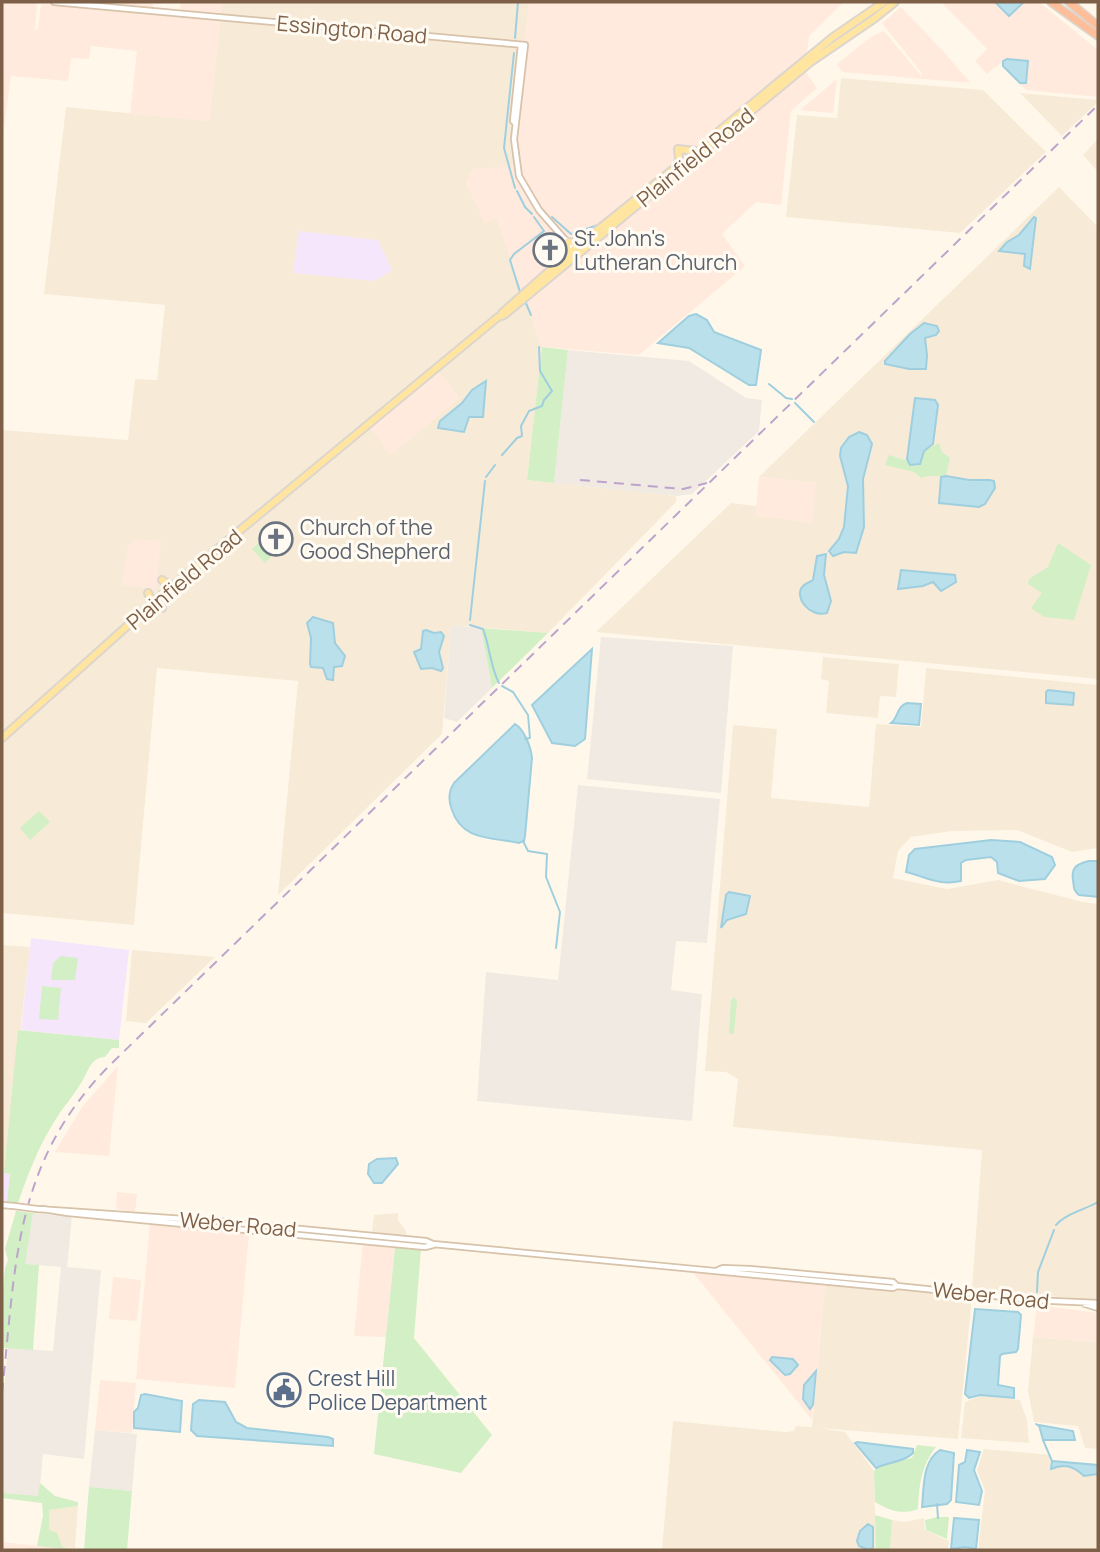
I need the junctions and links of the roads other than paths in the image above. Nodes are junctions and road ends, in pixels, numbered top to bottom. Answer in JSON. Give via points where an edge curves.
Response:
{"nodes":[{"id":1,"x":54,"y":2,"type":"edge"},
{"id":2,"x":884,"y":2,"type":"edge"},
{"id":3,"x":895,"y":2,"type":"edge"},
{"id":4,"x":1051,"y":2,"type":"edge"},
{"id":5,"x":1060,"y":2,"type":"edge"},
{"id":6,"x":1070,"y":2,"type":"edge"},
{"id":7,"x":1098,"y":26,"type":"edge"},
{"id":8,"x":1098,"y":35,"type":"edge"},
{"id":9,"x":795,"y":60,"type":"dead end"},
{"id":10,"x":805,"y":61,"type":"junction"},
{"id":11,"x":696,"y":151,"type":"junction"},
{"id":12,"x":677,"y":166,"type":"junction"},
{"id":13,"x":567,"y":242,"type":"junction"},
{"id":14,"x":582,"y":243,"type":"junction"},
{"id":15,"x":575,"y":251,"type":"junction"},
{"id":16,"x":567,"y":256,"type":"junction"},
{"id":17,"x":498,"y":317,"type":"junction"},
{"id":18,"x":162,"y":580,"type":"dead end"},
{"id":19,"x":172,"y":587,"type":"junction"},
{"id":20,"x":148,"y":593,"type":"dead end"},
{"id":21,"x":153,"y":603,"type":"junction"},
{"id":22,"x":162,"y":608,"type":"dead end"},
{"id":23,"x":2,"y":738,"type":"edge"},
{"id":24,"x":2,"y":1205,"type":"edge"},
{"id":25,"x":1098,"y":1306,"type":"edge"}],
"edges":[{"from":1,"to":13,"type":"main road","name":"Essington Road","via":[[523,45],[513,121],[519,176]]},
{"from":2,"to":10,"type":"main road","name":"Plainfield Road"},
{"from":3,"to":15,"type":"main road","name":"Plainfield Road","via":[[812,61]]},
{"from":4,"to":8,"type":"highway"},
{"from":5,"to":8,"type":"highway"},
{"from":6,"to":7,"type":"highway"},
{"from":9,"to":10,"type":"main road"},
{"from":10,"to":11,"type":"main road","name":"Plainfield Road"},
{"from":11,"to":12,"type":"main road","name":"Plainfield Road"},
{"from":11,"to":12,"type":"main road","via":[[678,149]]},
{"from":12,"to":14,"type":"main road","name":"Plainfield Road"},
{"from":13,"to":14,"type":"main road"},
{"from":13,"to":15,"type":"main road"},
{"from":13,"to":16,"type":"main road"},
{"from":14,"to":15,"type":"main road","name":"Plainfield Road"},
{"from":15,"to":16,"type":"main road","name":"Plainfield Road"},
{"from":15,"to":17,"type":"main road","name":"Plainfield Road"},
{"from":16,"to":17,"type":"main road","name":"Plainfield Road"},
{"from":17,"to":19,"type":"main road","name":"Plainfield Road"},
{"from":18,"to":19,"type":"main road"},
{"from":19,"to":21,"type":"main road","name":"Plainfield Road"},
{"from":20,"to":21,"type":"main road"},
{"from":21,"to":22,"type":"main road"},
{"from":21,"to":23,"type":"main road","name":"Plainfield Road"},
{"from":24,"to":25,"type":"main road","name":"Weber Road","bridge":true,"via":[[893,1282],[897,1286]]}]}
